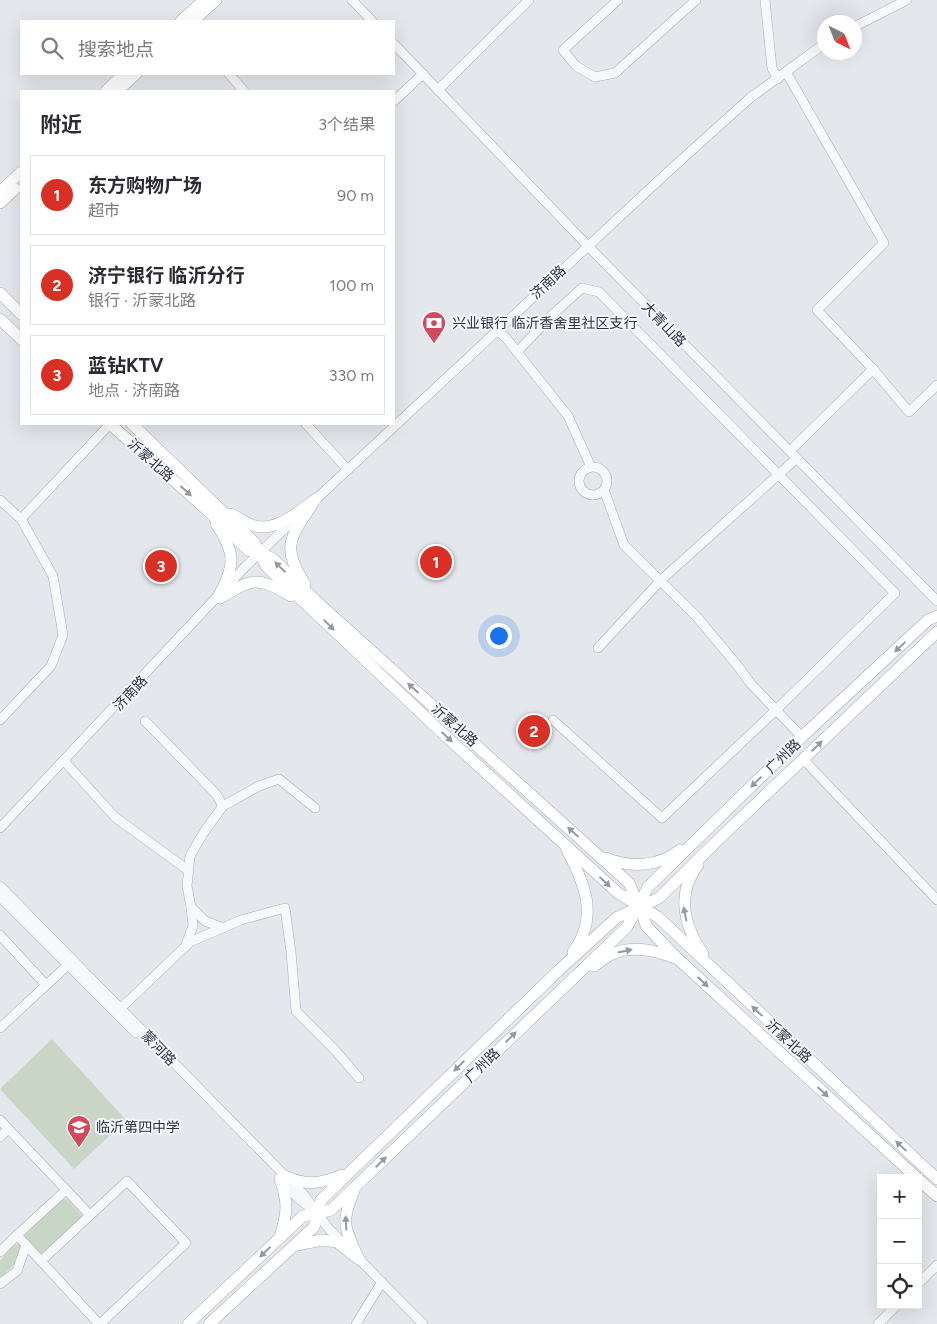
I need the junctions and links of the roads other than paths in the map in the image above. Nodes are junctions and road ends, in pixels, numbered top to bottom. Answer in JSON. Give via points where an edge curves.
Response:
{"nodes":[{"id":1,"x":204,"y":0,"type":"edge"},
{"id":2,"x":216,"y":0,"type":"edge"},
{"id":3,"x":352,"y":0,"type":"edge"},
{"id":4,"x":529,"y":0,"type":"edge"},
{"id":5,"x":618,"y":0,"type":"edge"},
{"id":6,"x":696,"y":0,"type":"edge"},
{"id":7,"x":765,"y":0,"type":"edge"},
{"id":8,"x":906,"y":0,"type":"edge"},
{"id":9,"x":182,"y":20,"type":"edge"},
{"id":10,"x":194,"y":20,"type":"edge"},
{"id":11,"x":371,"y":20,"type":"edge"},
{"id":12,"x":862,"y":22,"type":"edge"},
{"id":13,"x":395,"y":45,"type":"edge"},
{"id":14,"x":817,"y":49,"type":"edge"},
{"id":15,"x":786,"y":72,"type":"junction"},
{"id":16,"x":423,"y":74,"type":"junction"},
{"id":17,"x":123,"y":75,"type":"edge"},
{"id":18,"x":135,"y":75,"type":"edge"},
{"id":19,"x":230,"y":75,"type":"edge"},
{"id":20,"x":778,"y":79,"type":"junction"},
{"id":21,"x":107,"y":90,"type":"edge"},
{"id":22,"x":118,"y":90,"type":"edge"},
{"id":23,"x":243,"y":90,"type":"edge"},
{"id":24,"x":438,"y":90,"type":"junction"},
{"id":25,"x":395,"y":100,"type":"edge"},
{"id":26,"x":20,"y":173,"type":"edge"},
{"id":27,"x":20,"y":183,"type":"edge"},
{"id":28,"x":1,"y":200,"type":"edge"},
{"id":29,"x":587,"y":245,"type":"junction"},
{"id":30,"x":0,"y":293,"type":"edge"},
{"id":31,"x":20,"y":313,"type":"edge"},
{"id":32,"x":0,"y":319,"type":"edge"},
{"id":33,"x":497,"y":330,"type":"junction"},
{"id":34,"x":20,"y":338,"type":"edge"},
{"id":35,"x":517,"y":352,"type":"junction"},
{"id":36,"x":874,"y":369,"type":"junction"},
{"id":37,"x":937,"y":385,"type":"edge"},
{"id":38,"x":109,"y":425,"type":"edge"},
{"id":39,"x":111,"y":425,"type":"edge"},
{"id":40,"x":133,"y":425,"type":"edge"},
{"id":41,"x":307,"y":425,"type":"edge"},
{"id":42,"x":790,"y":451,"type":"junction"},
{"id":43,"x":797,"y":458,"type":"junction"},
{"id":44,"x":591,"y":467,"type":"junction"},
{"id":45,"x":348,"y":470,"type":"junction"},
{"id":46,"x":778,"y":474,"type":"junction"},
{"id":47,"x":604,"y":490,"type":"junction"},
{"id":48,"x":316,"y":499,"type":"junction"},
{"id":49,"x":0,"y":500,"type":"edge"},
{"id":50,"x":209,"y":505,"type":"junction"},
{"id":51,"x":21,"y":520,"type":"junction"},
{"id":52,"x":259,"y":552,"type":"junction"},
{"id":53,"x":661,"y":580,"type":"junction"},
{"id":54,"x":220,"y":596,"type":"junction"},
{"id":55,"x":937,"y":601,"type":"edge"},
{"id":56,"x":312,"y":603,"type":"junction"},
{"id":57,"x":937,"y":616,"type":"edge"},
{"id":58,"x":937,"y":632,"type":"edge"},
{"id":59,"x":598,"y":648,"type":"dead end"},
{"id":60,"x":776,"y":710,"type":"junction"},
{"id":61,"x":0,"y":720,"type":"edge"},
{"id":62,"x":554,"y":720,"type":"dead end"},
{"id":63,"x":145,"y":721,"type":"dead end"},
{"id":64,"x":802,"y":737,"type":"junction"},
{"id":65,"x":802,"y":759,"type":"junction"},
{"id":66,"x":66,"y":762,"type":"junction"},
{"id":67,"x":223,"y":806,"type":"junction"},
{"id":68,"x":316,"y":808,"type":"dead end"},
{"id":69,"x":0,"y":828,"type":"edge"},
{"id":70,"x":708,"y":829,"type":"junction"},
{"id":71,"x":0,"y":833,"type":"edge"},
{"id":72,"x":719,"y":839,"type":"junction"},
{"id":73,"x":562,"y":842,"type":"junction"},
{"id":74,"x":600,"y":855,"type":"junction"},
{"id":75,"x":188,"y":871,"type":"junction"},
{"id":76,"x":0,"y":886,"type":"edge"},
{"id":77,"x":0,"y":897,"type":"edge"},
{"id":78,"x":937,"y":900,"type":"edge"},
{"id":79,"x":639,"y":906,"type":"junction"},
{"id":80,"x":191,"y":907,"type":"junction"},
{"id":81,"x":223,"y":928,"type":"junction"},
{"id":82,"x":0,"y":935,"type":"edge"},
{"id":83,"x":185,"y":947,"type":"junction"},
{"id":84,"x":678,"y":959,"type":"junction"},
{"id":85,"x":69,"y":964,"type":"junction"},
{"id":86,"x":558,"y":971,"type":"junction"},
{"id":87,"x":715,"y":972,"type":"junction"},
{"id":88,"x":567,"y":983,"type":"junction"},
{"id":89,"x":46,"y":985,"type":"junction"},
{"id":90,"x":121,"y":1008,"type":"junction"},
{"id":91,"x":0,"y":1028,"type":"edge"},
{"id":92,"x":359,"y":1078,"type":"dead end"},
{"id":93,"x":0,"y":1120,"type":"edge"},
{"id":94,"x":8,"y":1129,"type":"junction"},
{"id":95,"x":0,"y":1137,"type":"edge"},
{"id":96,"x":348,"y":1173,"type":"junction"},
{"id":97,"x":914,"y":1174,"type":"edge"},
{"id":98,"x":282,"y":1178,"type":"junction"},
{"id":99,"x":937,"y":1179,"type":"edge"},
{"id":100,"x":922,"y":1182,"type":"edge"},
{"id":101,"x":356,"y":1186,"type":"junction"},
{"id":102,"x":66,"y":1190,"type":"junction"},
{"id":103,"x":937,"y":1196,"type":"edge"},
{"id":104,"x":317,"y":1212,"type":"junction"},
{"id":105,"x":90,"y":1215,"type":"junction"},
{"id":106,"x":17,"y":1235,"type":"junction"},
{"id":107,"x":280,"y":1239,"type":"junction"},
{"id":108,"x":26,"y":1245,"type":"junction"},
{"id":109,"x":292,"y":1247,"type":"junction"},
{"id":110,"x":0,"y":1252,"type":"edge"},
{"id":111,"x":359,"y":1259,"type":"junction"},
{"id":112,"x":41,"y":1261,"type":"junction"},
{"id":113,"x":937,"y":1265,"type":"edge"},
{"id":114,"x":937,"y":1270,"type":"edge"},
{"id":115,"x":922,"y":1280,"type":"edge"},
{"id":116,"x":382,"y":1282,"type":"junction"},
{"id":117,"x":0,"y":1284,"type":"edge"},
{"id":118,"x":922,"y":1285,"type":"edge"},
{"id":119,"x":893,"y":1309,"type":"edge"},
{"id":120,"x":898,"y":1309,"type":"edge"},
{"id":121,"x":100,"y":1324,"type":"edge"},
{"id":122,"x":188,"y":1324,"type":"edge"},
{"id":123,"x":208,"y":1324,"type":"edge"},
{"id":124,"x":356,"y":1324,"type":"edge"},
{"id":125,"x":423,"y":1324,"type":"edge"},
{"id":126,"x":878,"y":1324,"type":"edge"},
{"id":127,"x":883,"y":1324,"type":"edge"}],
"edges":[{"from":1,"to":9,"type":"main road"},
{"from":2,"to":10,"type":"main road"},
{"from":3,"to":11,"type":"street"},
{"from":4,"to":24,"type":"street"},
{"from":5,"to":6,"type":"street","via":[[563,50],[576,66],[595,77],[615,73]]},
{"from":7,"to":20,"type":"street","via":[[772,68]]},
{"from":8,"to":12,"type":"street"},
{"from":13,"to":16,"type":"street","name":"大青山路"},
{"from":14,"to":15,"type":"street","name":"济南路"},
{"from":15,"to":20,"type":"street","name":"济南路"},
{"from":15,"to":36,"type":"street","via":[[884,243],[817,310]]},
{"from":16,"to":24,"type":"street","name":"大青山路"},
{"from":16,"to":25,"type":"street"},
{"from":17,"to":21,"type":"main road"},
{"from":18,"to":22,"type":"main road"},
{"from":19,"to":23,"type":"street"},
{"from":20,"to":29,"type":"street","name":"济南路","via":[[750,98]]},
{"from":24,"to":29,"type":"street","name":"大青山路"},
{"from":26,"to":28,"type":"main road"},
{"from":27,"to":28,"type":"main road"},
{"from":29,"to":33,"type":"street","name":"济南路"},
{"from":29,"to":42,"type":"street","name":"大青山路"},
{"from":30,"to":31,"type":"main road"},
{"from":32,"to":34,"type":"main road"},
{"from":33,"to":35,"type":"street"},
{"from":33,"to":45,"type":"street","name":"济南路"},
{"from":35,"to":44,"type":"street","via":[[568,416]]},
{"from":35,"to":46,"type":"street","via":[[582,288],[599,292]]},
{"from":36,"to":37,"type":"street","via":[[909,412]]},
{"from":36,"to":42,"type":"street"},
{"from":38,"to":51,"type":"street"},
{"from":39,"to":50,"type":"main road","name":"沂蒙北路","one_way":true},
{"from":40,"to":50,"type":"main road","name":"沂蒙北路"},
{"from":41,"to":45,"type":"street"},
{"from":42,"to":43,"type":"street","name":"大青山路"},
{"from":43,"to":46,"type":"street"},
{"from":43,"to":55,"type":"street","name":"大青山路"},
{"from":44,"to":47,"type":"street","via":[[605,473]]},
{"from":44,"to":47,"type":"street","via":[[580,476],[580,486],[592,494]]},
{"from":45,"to":48,"type":"street","name":"济南路"},
{"from":46,"to":53,"type":"street"},
{"from":46,"to":60,"type":"street","via":[[895,593]]},
{"from":47,"to":53,"type":"street","via":[[624,545]]},
{"from":48,"to":50,"type":"main road","via":[[286,521],[266,527],[250,525]]},
{"from":48,"to":52,"type":"street","name":"济南路"},
{"from":48,"to":56,"type":"main road","via":[[293,533],[291,549],[292,560]]},
{"from":49,"to":51,"type":"street"},
{"from":50,"to":52,"type":"main road","name":"沂蒙北路","via":[[255,543]]},
{"from":50,"to":54,"type":"main road","via":[[232,560]]},
{"from":51,"to":61,"type":"street","via":[[53,576],[63,635],[51,666]]},
{"from":52,"to":54,"type":"street","name":"济南路","via":[[247,570]]},
{"from":52,"to":56,"type":"main road","name":"沂蒙北路","via":[[266,566]]},
{"from":53,"to":59,"type":"street"},
{"from":53,"to":60,"type":"street"},
{"from":54,"to":56,"type":"main road","via":[[242,584],[255,582],[270,584]]},
{"from":54,"to":66,"type":"street","name":"济南路"},
{"from":54,"to":69,"type":"street","name":"济南路"},
{"from":56,"to":73,"type":"main road","name":"沂蒙北路","one_way":true,"via":[[439,730]]},
{"from":74,"to":56,"type":"main road","name":"沂蒙北路","one_way":true},
{"from":57,"to":64,"type":"main road","name":"广州路","one_way":true,"via":[[928,620]]},
{"from":65,"to":58,"type":"main road","name":"广州路","one_way":true},
{"from":60,"to":62,"type":"street","via":[[662,818]]},
{"from":60,"to":64,"type":"street"},
{"from":63,"to":67,"type":"street","via":[[216,794]]},
{"from":64,"to":70,"type":"main road","name":"广州路","one_way":true},
{"from":65,"to":72,"type":"main road","name":"广州路"},
{"from":65,"to":78,"type":"street"},
{"from":66,"to":71,"type":"street","name":"济南路"},
{"from":66,"to":75,"type":"street","via":[[115,817]]},
{"from":67,"to":68,"type":"street","via":[[259,786],[280,779]]},
{"from":67,"to":75,"type":"street","via":[[190,856]]},
{"from":70,"to":74,"type":"main road","via":[[676,854],[658,862],[638,866],[618,863]]},
{"from":70,"to":79,"type":"main road","name":"广州路","via":[[648,887]]},
{"from":72,"to":79,"type":"main road","name":"广州路","via":[[659,898]]},
{"from":87,"to":72,"type":"main road","one_way":true,"via":[[688,928],[683,908],[694,870]]},
{"from":73,"to":79,"type":"main road","name":"沂蒙北路","one_way":true,"via":[[618,893]]},
{"from":73,"to":86,"type":"main road","via":[[585,891],[587,928]]},
{"from":74,"to":79,"type":"main road","name":"沂蒙北路","via":[[629,882]]},
{"from":75,"to":80,"type":"street"},
{"from":76,"to":90,"type":"street","name":"蒙河路"},
{"from":77,"to":85,"type":"street","name":"蒙河路"},
{"from":79,"to":84,"type":"main road","name":"沂蒙北路","via":[[647,928]]},
{"from":79,"to":86,"type":"main road","name":"广州路","via":[[616,918]]},
{"from":79,"to":87,"type":"main road","name":"沂蒙北路","via":[[658,917]]},
{"from":79,"to":88,"type":"main road","name":"广州路","via":[[627,928]]},
{"from":80,"to":81,"type":"street","via":[[205,921]]},
{"from":80,"to":83,"type":"street","via":[[193,926]]},
{"from":81,"to":83,"type":"street"},
{"from":81,"to":92,"type":"street","via":[[285,908],[296,1011]]},
{"from":82,"to":89,"type":"street"},
{"from":83,"to":90,"type":"street"},
{"from":88,"to":84,"type":"main road","one_way":true,"via":[[612,954],[637,948]]},
{"from":84,"to":97,"type":"main road","name":"沂蒙北路","one_way":true},
{"from":85,"to":89,"type":"street"},
{"from":85,"to":98,"type":"street","name":"蒙河路"},
{"from":86,"to":96,"type":"main road","name":"广州路","one_way":true},
{"from":99,"to":87,"type":"main road","name":"沂蒙北路","one_way":true},
{"from":101,"to":88,"type":"main road","name":"广州路","one_way":true},
{"from":89,"to":91,"type":"street"},
{"from":90,"to":98,"type":"street","name":"蒙河路"},
{"from":93,"to":94,"type":"street"},
{"from":94,"to":95,"type":"street"},
{"from":94,"to":102,"type":"street"},
{"from":96,"to":98,"type":"main road","via":[[310,1184]]},
{"from":96,"to":104,"type":"main road","name":"广州路","via":[[320,1200]]},
{"from":98,"to":104,"type":"street","name":"蒙河路","via":[[300,1200]]},
{"from":98,"to":107,"type":"main road","via":[[287,1206]]},
{"from":100,"to":103,"type":"main road","name":"沂蒙北路"},
{"from":101,"to":104,"type":"main road","name":"广州路","via":[[331,1210]]},
{"from":111,"to":101,"type":"main road","one_way":true,"via":[[346,1233],[345,1218]]},
{"from":102,"to":105,"type":"street"},
{"from":102,"to":106,"type":"street"},
{"from":104,"to":107,"type":"main road","name":"广州路","via":[[303,1216]]},
{"from":104,"to":109,"type":"main road","name":"广州路","via":[[314,1227]]},
{"from":104,"to":111,"type":"street","name":"蒙河路"},
{"from":105,"to":112,"type":"street"},
{"from":105,"to":121,"type":"street","via":[[127,1181],[186,1243]]},
{"from":106,"to":108,"type":"street"},
{"from":106,"to":110,"type":"street"},
{"from":107,"to":122,"type":"main road","name":"广州路","one_way":true},
{"from":108,"to":112,"type":"street"},
{"from":108,"to":117,"type":"street","via":[[17,1271]]},
{"from":109,"to":111,"type":"main road","via":[[309,1241],[337,1242]]},
{"from":109,"to":123,"type":"main road","name":"广州路"},
{"from":111,"to":116,"type":"street","name":"蒙河路"},
{"from":112,"to":121,"type":"street"},
{"from":113,"to":115,"type":"street"},
{"from":114,"to":118,"type":"street"},
{"from":116,"to":124,"type":"street"},
{"from":116,"to":125,"type":"street","name":"蒙河路"},
{"from":119,"to":126,"type":"street"},
{"from":120,"to":127,"type":"street"}]}
